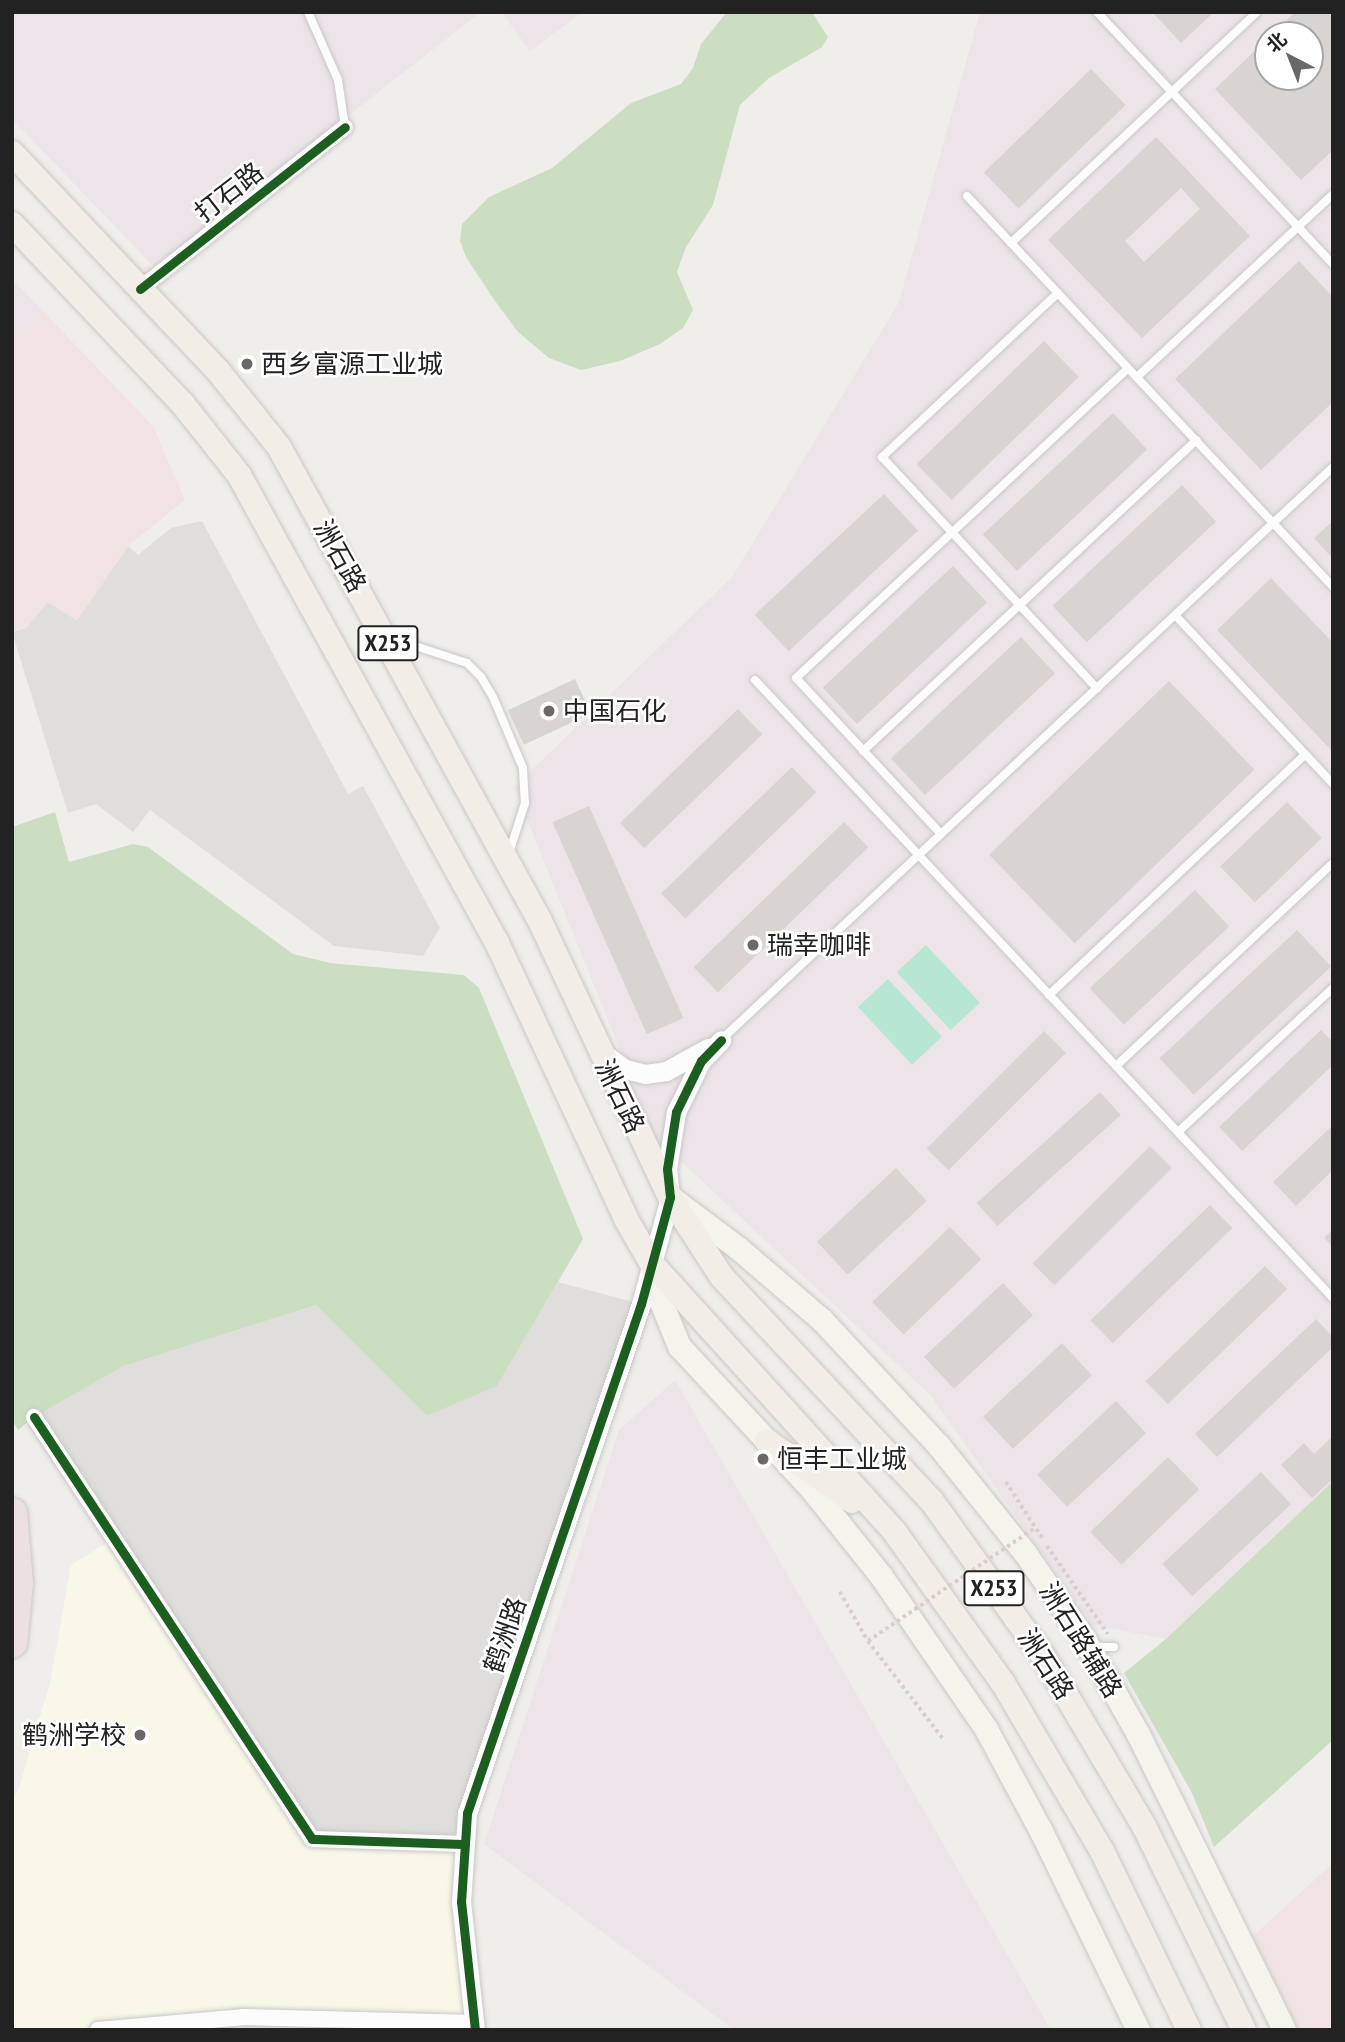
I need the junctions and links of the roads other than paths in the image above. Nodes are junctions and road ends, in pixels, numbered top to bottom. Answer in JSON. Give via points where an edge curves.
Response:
{"nodes":[{"id":1,"x":308,"y":12,"type":"edge"},
{"id":2,"x":1097,"y":12,"type":"edge"},
{"id":3,"x":1257,"y":12,"type":"edge"},
{"id":4,"x":1172,"y":92,"type":"junction"},
{"id":5,"x":345,"y":127,"type":"joint"},
{"id":6,"x":12,"y":153,"type":"edge"},
{"id":7,"x":1333,"y":194,"type":"edge"},
{"id":8,"x":967,"y":196,"type":"dead end"},
{"id":9,"x":12,"y":224,"type":"edge"},
{"id":10,"x":1298,"y":227,"type":"junction"},
{"id":11,"x":1011,"y":243,"type":"junction"},
{"id":12,"x":1333,"y":264,"type":"edge"},
{"id":13,"x":141,"y":289,"type":"junction"},
{"id":14,"x":1058,"y":293,"type":"junction"},
{"id":15,"x":1128,"y":368,"type":"junction"},
{"id":16,"x":1137,"y":377,"type":"junction"},
{"id":17,"x":1196,"y":440,"type":"junction"},
{"id":18,"x":1333,"y":467,"type":"edge"},
{"id":19,"x":1273,"y":523,"type":"junction"},
{"id":20,"x":952,"y":532,"type":"junction"},
{"id":21,"x":1333,"y":587,"type":"edge"},
{"id":22,"x":1020,"y":604,"type":"junction"},
{"id":23,"x":1175,"y":615,"type":"junction"},
{"id":24,"x":382,"y":632,"type":"junction"},
{"id":25,"x":754,"y":680,"type":"dead end"},
{"id":26,"x":1097,"y":688,"type":"junction"},
{"id":27,"x":863,"y":751,"type":"junction"},
{"id":28,"x":1305,"y":755,"type":"junction"},
{"id":29,"x":1333,"y":784,"type":"edge"},
{"id":30,"x":941,"y":834,"type":"junction"},
{"id":31,"x":918,"y":855,"type":"junction"},
{"id":32,"x":506,"y":859,"type":"junction"},
{"id":33,"x":1333,"y":863,"type":"edge"},
{"id":34,"x":1332,"y":990,"type":"edge"},
{"id":35,"x":1049,"y":995,"type":"junction"},
{"id":36,"x":721,"y":1040,"type":"junction"},
{"id":37,"x":594,"y":1042,"type":"junction"},
{"id":38,"x":1116,"y":1066,"type":"junction"},
{"id":39,"x":1178,"y":1132,"type":"junction"},
{"id":40,"x":670,"y":1197,"type":"junction"},
{"id":41,"x":652,"y":1264,"type":"junction"},
{"id":42,"x":1333,"y":1298,"type":"edge"},
{"id":43,"x":34,"y":1417,"type":"dead end"},
{"id":44,"x":767,"y":1441,"type":"junction"},
{"id":45,"x":12,"y":1513,"type":"edge"},
{"id":46,"x":894,"y":1531,"type":"junction"},
{"id":47,"x":12,"y":1643,"type":"edge"},
{"id":48,"x":1089,"y":1647,"type":"junction"},
{"id":49,"x":1114,"y":1647,"type":"dead end"},
{"id":50,"x":465,"y":1844,"type":"junction"},
{"id":51,"x":474,"y":2026,"type":"edge"},
{"id":52,"x":98,"y":2030,"type":"edge"},
{"id":53,"x":1138,"y":2030,"type":"edge"},
{"id":54,"x":1189,"y":2030,"type":"edge"},
{"id":55,"x":1244,"y":2030,"type":"edge"},
{"id":56,"x":1284,"y":2030,"type":"edge"}],
"edges":[{"from":1,"to":5,"type":"lane","via":[[338,80]]},
{"from":2,"to":4,"type":"lane"},
{"from":3,"to":4,"type":"lane"},
{"from":4,"to":10,"type":"lane"},
{"from":4,"to":11,"type":"lane"},
{"from":5,"to":13,"type":"street","name":"打石路"},
{"from":6,"to":13,"type":"main road","name":"洲石路","number":"X253"},
{"from":7,"to":10,"type":"lane"},
{"from":8,"to":11,"type":"lane"},
{"from":9,"to":41,"type":"main road","name":"洲石路","number":"X253","via":[[182,403],[239,475],[497,943],[626,1219]]},
{"from":10,"to":12,"type":"lane"},
{"from":10,"to":16,"type":"lane"},
{"from":11,"to":14,"type":"lane"},
{"from":13,"to":24,"type":"main road","name":"洲石路","number":"X253","via":[[218,371],[279,447]]},
{"from":14,"to":15,"type":"lane"},
{"from":14,"to":20,"type":"lane","via":[[882,457]]},
{"from":15,"to":16,"type":"lane"},
{"from":15,"to":20,"type":"lane"},
{"from":16,"to":17,"type":"lane"},
{"from":17,"to":19,"type":"lane"},
{"from":17,"to":22,"type":"lane"},
{"from":18,"to":19,"type":"lane"},
{"from":19,"to":21,"type":"lane"},
{"from":19,"to":23,"type":"lane"},
{"from":20,"to":22,"type":"lane"},
{"from":20,"to":27,"type":"lane","via":[[796,678]]},
{"from":22,"to":26,"type":"lane"},
{"from":22,"to":27,"type":"lane"},
{"from":23,"to":26,"type":"lane"},
{"from":23,"to":28,"type":"lane"},
{"from":24,"to":32,"type":"main road","name":"洲石路","number":"X253"},
{"from":24,"to":32,"type":"lane","via":[[399,642],[467,663],[493,697],[523,768],[525,803]]},
{"from":25,"to":31,"type":"lane"},
{"from":26,"to":30,"type":"lane"},
{"from":27,"to":30,"type":"lane"},
{"from":28,"to":29,"type":"lane"},
{"from":28,"to":35,"type":"lane"},
{"from":30,"to":31,"type":"lane"},
{"from":31,"to":35,"type":"lane"},
{"from":31,"to":36,"type":"lane"},
{"from":32,"to":37,"type":"main road","name":"洲石路","number":"X253","via":[[540,921]]},
{"from":33,"to":38,"type":"lane"},
{"from":34,"to":39,"type":"lane"},
{"from":35,"to":38,"type":"lane"},
{"from":36,"to":37,"type":"street","via":[[666,1071],[645,1074],[616,1064]]},
{"from":36,"to":40,"type":"street","name":"鹤洲路","via":[[701,1061],[676,1112],[667,1169]]},
{"from":37,"to":40,"type":"main road","name":"洲石路","number":"X253"},
{"from":38,"to":39,"type":"lane"},
{"from":39,"to":42,"type":"lane"},
{"from":40,"to":41,"type":"street","name":"鹤洲路"},
{"from":40,"to":48,"type":"main road","name":"洲石路辅路","via":[[822,1320],[921,1426],[1024,1553]]},
{"from":40,"to":55,"type":"main road","name":"洲石路","number":"X253","via":[[722,1277],[931,1500],[1043,1656],[1145,1828]]},
{"from":41,"to":44,"type":"main road","via":[[661,1302],[680,1346]]},
{"from":41,"to":46,"type":"main road","name":"洲石路","number":"X253"},
{"from":41,"to":50,"type":"street","name":"鹤洲路","via":[[467,1813]]},
{"from":43,"to":50,"type":"street","via":[[313,1839]]},
{"from":44,"to":46,"type":"main road"},
{"from":44,"to":53,"type":"main road","via":[[881,1576],[986,1729]]},
{"from":45,"to":47,"type":"highway","via":[[18,1583]]},
{"from":46,"to":54,"type":"main road","name":"洲石路","number":"X253","via":[[1003,1683],[1088,1827]]},
{"from":48,"to":49,"type":"lane"},
{"from":48,"to":56,"type":"main road","name":"洲石路辅路","via":[[1138,1734]]},
{"from":50,"to":51,"type":"street","name":"鹤洲路","via":[[461,1902]]},
{"from":51,"to":52,"type":"street","via":[[244,2017]]}]}
